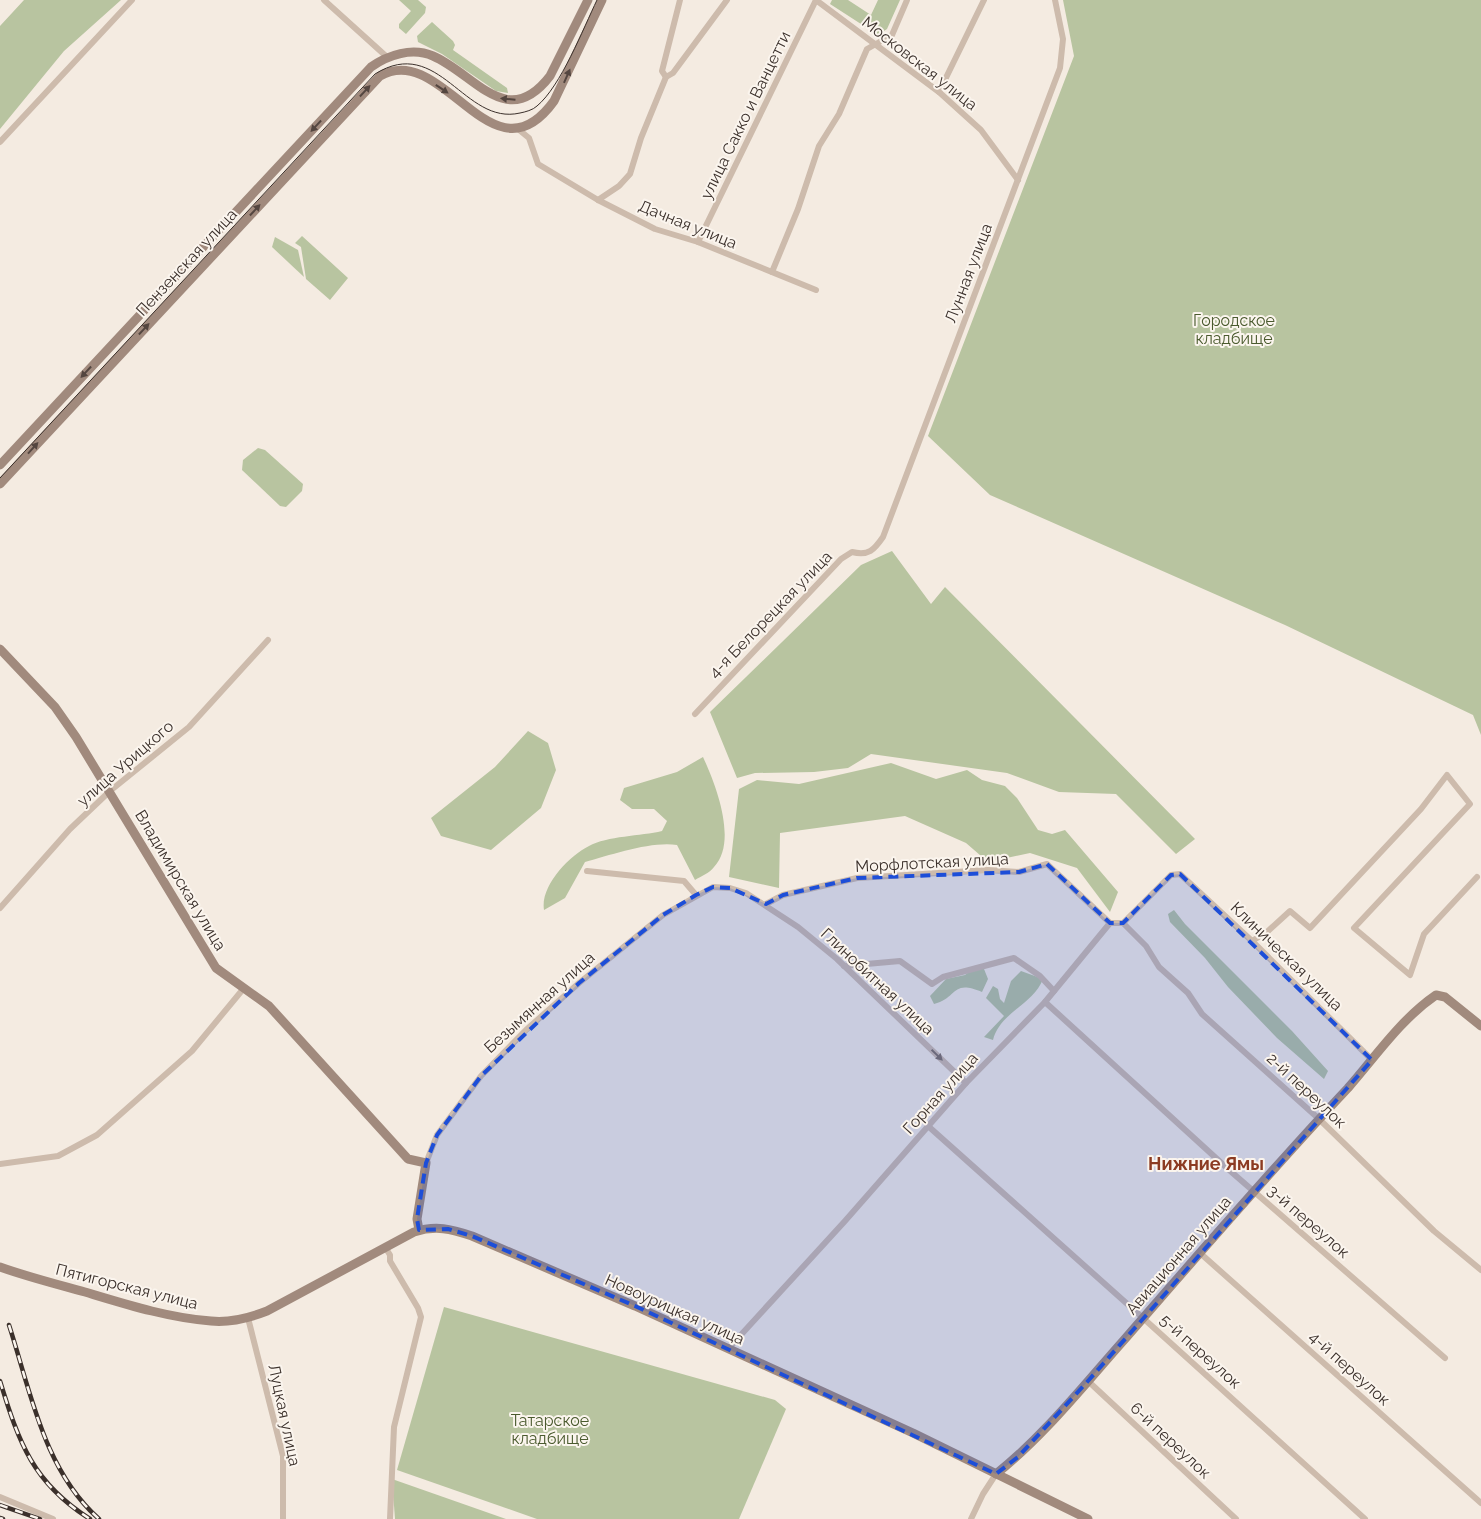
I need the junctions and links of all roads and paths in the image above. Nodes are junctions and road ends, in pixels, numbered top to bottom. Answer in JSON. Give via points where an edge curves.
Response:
{"nodes":[{"id":1,"x":132,"y":0,"type":"edge"},
{"id":2,"x":324,"y":0,"type":"edge"},
{"id":3,"x":588,"y":0,"type":"edge"},
{"id":4,"x":602,"y":0,"type":"edge"},
{"id":5,"x":680,"y":0,"type":"edge"},
{"id":6,"x":727,"y":0,"type":"edge"},
{"id":7,"x":816,"y":0,"type":"edge"},
{"id":8,"x":907,"y":0,"type":"edge"},
{"id":9,"x":984,"y":0,"type":"edge"},
{"id":10,"x":1055,"y":0,"type":"edge"},
{"id":11,"x":877,"y":43,"type":"junction"},
{"id":12,"x":390,"y":56,"type":"junction"},
{"id":13,"x":399,"y":70,"type":"junction"},
{"id":14,"x":666,"y":77,"type":"junction"},
{"id":15,"x":939,"y":92,"type":"junction"},
{"id":16,"x":518,"y":129,"type":"junction"},
{"id":17,"x":0,"y":142,"type":"edge"},
{"id":18,"x":1018,"y":180,"type":"junction"},
{"id":19,"x":598,"y":200,"type":"junction"},
{"id":20,"x":698,"y":242,"type":"junction"},
{"id":21,"x":772,"y":272,"type":"junction"},
{"id":22,"x":816,"y":290,"type":"dead end"},
{"id":23,"x":0,"y":465,"type":"edge"},
{"id":24,"x":0,"y":484,"type":"edge"},
{"id":25,"x":873,"y":551,"type":"joint"},
{"id":26,"x":268,"y":640,"type":"dead end"},
{"id":27,"x":0,"y":649,"type":"edge"},
{"id":28,"x":695,"y":714,"type":"dead end"},
{"id":29,"x":110,"y":791,"type":"junction"},
{"id":30,"x":587,"y":871,"type":"dead end"},
{"id":31,"x":1476,"y":878,"type":"dead end"},
{"id":32,"x":696,"y":895,"type":"junction"},
{"id":33,"x":766,"y":904,"type":"junction"},
{"id":34,"x":0,"y":908,"type":"edge"},
{"id":35,"x":1110,"y":922,"type":"junction"},
{"id":36,"x":1123,"y":923,"type":"junction"},
{"id":37,"x":1252,"y":941,"type":"junction"},
{"id":38,"x":844,"y":966,"type":"junction"},
{"id":39,"x":244,"y":988,"type":"junction"},
{"id":40,"x":1054,"y":991,"type":"junction"},
{"id":41,"x":1045,"y":1002,"type":"junction"},
{"id":42,"x":1481,"y":1026,"type":"edge"},
{"id":43,"x":1372,"y":1060,"type":"junction"},
{"id":44,"x":966,"y":1082,"type":"junction"},
{"id":45,"x":1318,"y":1118,"type":"junction"},
{"id":46,"x":928,"y":1126,"type":"junction"},
{"id":47,"x":426,"y":1163,"type":"junction"},
{"id":48,"x":0,"y":1164,"type":"edge"},
{"id":49,"x":1253,"y":1190,"type":"junction"},
{"id":50,"x":419,"y":1230,"type":"junction"},
{"id":51,"x":386,"y":1247,"type":"junction"},
{"id":52,"x":1200,"y":1253,"type":"junction"},
{"id":53,"x":0,"y":1267,"type":"edge"},
{"id":54,"x":1481,"y":1270,"type":"edge"},
{"id":55,"x":248,"y":1318,"type":"junction"},
{"id":56,"x":1143,"y":1318,"type":"junction"},
{"id":57,"x":728,"y":1349,"type":"junction"},
{"id":58,"x":1445,"y":1358,"type":"dead end"},
{"id":59,"x":1088,"y":1381,"type":"junction"},
{"id":60,"x":996,"y":1474,"type":"junction"},
{"id":61,"x":0,"y":1497,"type":"edge"},
{"id":62,"x":1481,"y":1503,"type":"edge"},
{"id":63,"x":53,"y":1519,"type":"edge"},
{"id":64,"x":283,"y":1519,"type":"edge"},
{"id":65,"x":390,"y":1519,"type":"edge"},
{"id":66,"x":972,"y":1519,"type":"edge"},
{"id":67,"x":1088,"y":1519,"type":"edge"},
{"id":68,"x":1236,"y":1519,"type":"edge"},
{"id":69,"x":1365,"y":1519,"type":"edge"}],
"edges":[{"from":1,"to":17,"type":"street"},
{"from":2,"to":12,"type":"street"},
{"from":3,"to":12,"type":"main road","one_way":true,"via":[[550,76],[542,87],[526,97],[514,100],[490,95],[433,56],[410,53]]},
{"from":16,"to":4,"type":"main road","one_way":true,"via":[[537,121],[554,101]]},
{"from":5,"to":14,"type":"street","via":[[662,71]]},
{"from":6,"to":14,"type":"street","via":[[673,74]]},
{"from":7,"to":11,"type":"street","name":"Московская улица"},
{"from":7,"to":20,"type":"street","name":"улица Сакко и Ванцетти"},
{"from":8,"to":11,"type":"street","via":[[892,35]]},
{"from":9,"to":15,"type":"street"},
{"from":10,"to":18,"type":"street","name":"Лунная улица","via":[[1063,39],[1060,68]]},
{"from":11,"to":15,"type":"street","name":"Московская улица"},
{"from":11,"to":21,"type":"street","via":[[867,49],[839,114],[819,146],[798,210]]},
{"from":12,"to":13,"type":"main road"},
{"from":12,"to":23,"type":"main road","name":"Пензенская улица","one_way":true,"via":[[371,67]]},
{"from":13,"to":16,"type":"main road","one_way":true,"via":[[409,70],[422,76],[494,124]]},
{"from":24,"to":13,"type":"main road","name":"Пензенская улица","one_way":true,"via":[[376,80],[385,73]]},
{"from":14,"to":19,"type":"street","via":[[630,174]]},
{"from":15,"to":18,"type":"street","name":"Московская улица","via":[[981,130]]},
{"from":16,"to":19,"type":"street","name":"Дачная улица","via":[[529,138],[538,164]]},
{"from":18,"to":25,"type":"street","name":"Лунная улица","via":[[883,537]]},
{"from":19,"to":20,"type":"street","name":"Дачная улица","via":[[656,229]]},
{"from":20,"to":21,"type":"street","name":"Дачная улица"},
{"from":21,"to":22,"type":"street","name":"Дачная улица"},
{"from":25,"to":28,"type":"street","name":"4-я Белорецкая улица","via":[[864,554],[852,552],[841,559]]},
{"from":26,"to":29,"type":"street","name":"улица Урицкого","via":[[189,727]]},
{"from":27,"to":29,"type":"main road","name":"Владимирская улица","via":[[55,707]]},
{"from":29,"to":34,"type":"street","name":"улица Урицкого","via":[[70,829]]},
{"from":29,"to":39,"type":"main road","name":"Владимирская улица","via":[[216,968]]},
{"from":30,"to":32,"type":"street","via":[[684,881]]},
{"from":31,"to":37,"type":"street","via":[[1424,934],[1410,975],[1354,928],[1470,804],[1447,775],[1420,809],[1310,928],[1290,911]]},
{"from":32,"to":33,"type":"street","name":"Безымянная улица","via":[[713,887],[730,888],[746,892]]},
{"from":32,"to":47,"type":"street","name":"Безымянная улица","via":[[663,915],[526,1030],[481,1076],[437,1135]]},
{"from":33,"to":35,"type":"street","name":"Морфлотская улица","via":[[783,895],[857,878],[988,870],[1018,872],[1047,864]]},
{"from":33,"to":38,"type":"street","name":"Глинобитная улица"},
{"from":35,"to":36,"type":"street"},
{"from":35,"to":40,"type":"street","name":"Горная улица"},
{"from":36,"to":37,"type":"street","name":"Клиническая улица","via":[[1170,875],[1180,874]]},
{"from":36,"to":45,"type":"street","name":"2-й переулок","via":[[1146,946],[1159,967],[1188,993],[1202,1014]]},
{"from":37,"to":43,"type":"street","name":"Клиническая улица"},
{"from":38,"to":40,"type":"street","via":[[900,962],[932,984],[943,977],[1014,958],[1040,976]]},
{"from":38,"to":44,"type":"street","name":"Глинобитная улица","one_way":true},
{"from":39,"to":47,"type":"main road","name":"Владимирская улица","via":[[269,1006],[408,1159]]},
{"from":39,"to":48,"type":"street","via":[[192,1051],[97,1135],[58,1156]]},
{"from":40,"to":41,"type":"street","name":"Горная улица"},
{"from":41,"to":44,"type":"street","name":"Горная улица"},
{"from":41,"to":49,"type":"street","name":"3-й переулок"},
{"from":42,"to":43,"type":"main road","name":"Авиационная улица","via":[[1445,997],[1436,995],[1417,1008]]},
{"from":43,"to":45,"type":"main road","name":"Авиационная улица"},
{"from":44,"to":46,"type":"street","name":"Горная улица"},
{"from":45,"to":49,"type":"main road","name":"Авиационная улица"},
{"from":45,"to":54,"type":"street","name":"2-й переулок","via":[[1434,1231]]},
{"from":46,"to":56,"type":"street","name":"5-й переулок"},
{"from":46,"to":57,"type":"street","name":"Горная улица"},
{"from":47,"to":50,"type":"main road","name":"Безымянная улица","via":[[417,1219]]},
{"from":49,"to":52,"type":"main road","name":"Авиационная улица"},
{"from":49,"to":58,"type":"street","name":"3-й переулок"},
{"from":50,"to":51,"type":"main road","name":"Новоурицкая улица"},
{"from":50,"to":57,"type":"main road","name":"Новоурицкая улица","via":[[448,1228],[472,1236]]},
{"from":51,"to":55,"type":"main road","name":"Новоурицкая улица"},
{"from":51,"to":65,"type":"street","via":[[390,1261],[421,1317],[394,1427]]},
{"from":52,"to":56,"type":"main road","name":"Авиационная улица"},
{"from":52,"to":62,"type":"street","name":"4-й переулок"},
{"from":53,"to":55,"type":"main road","name":"Пятигорская улица","via":[[180,1317],[212,1322]]},
{"from":55,"to":64,"type":"street","name":"Луцкая улица","via":[[283,1456]]},
{"from":56,"to":59,"type":"main road","name":"Авиационная улица"},
{"from":56,"to":69,"type":"street","name":"5-й переулок"},
{"from":57,"to":60,"type":"main road","name":"Новоурицкая улица"},
{"from":59,"to":60,"type":"main road","name":"Авиационная улица","via":[[1018,1457]]},
{"from":59,"to":68,"type":"street","name":"6-й переулок"},
{"from":60,"to":66,"type":"street","name":"Авиационная улица"},
{"from":60,"to":67,"type":"main road","name":"Новоурицкая улица"},
{"from":61,"to":63,"type":"street"}]}
